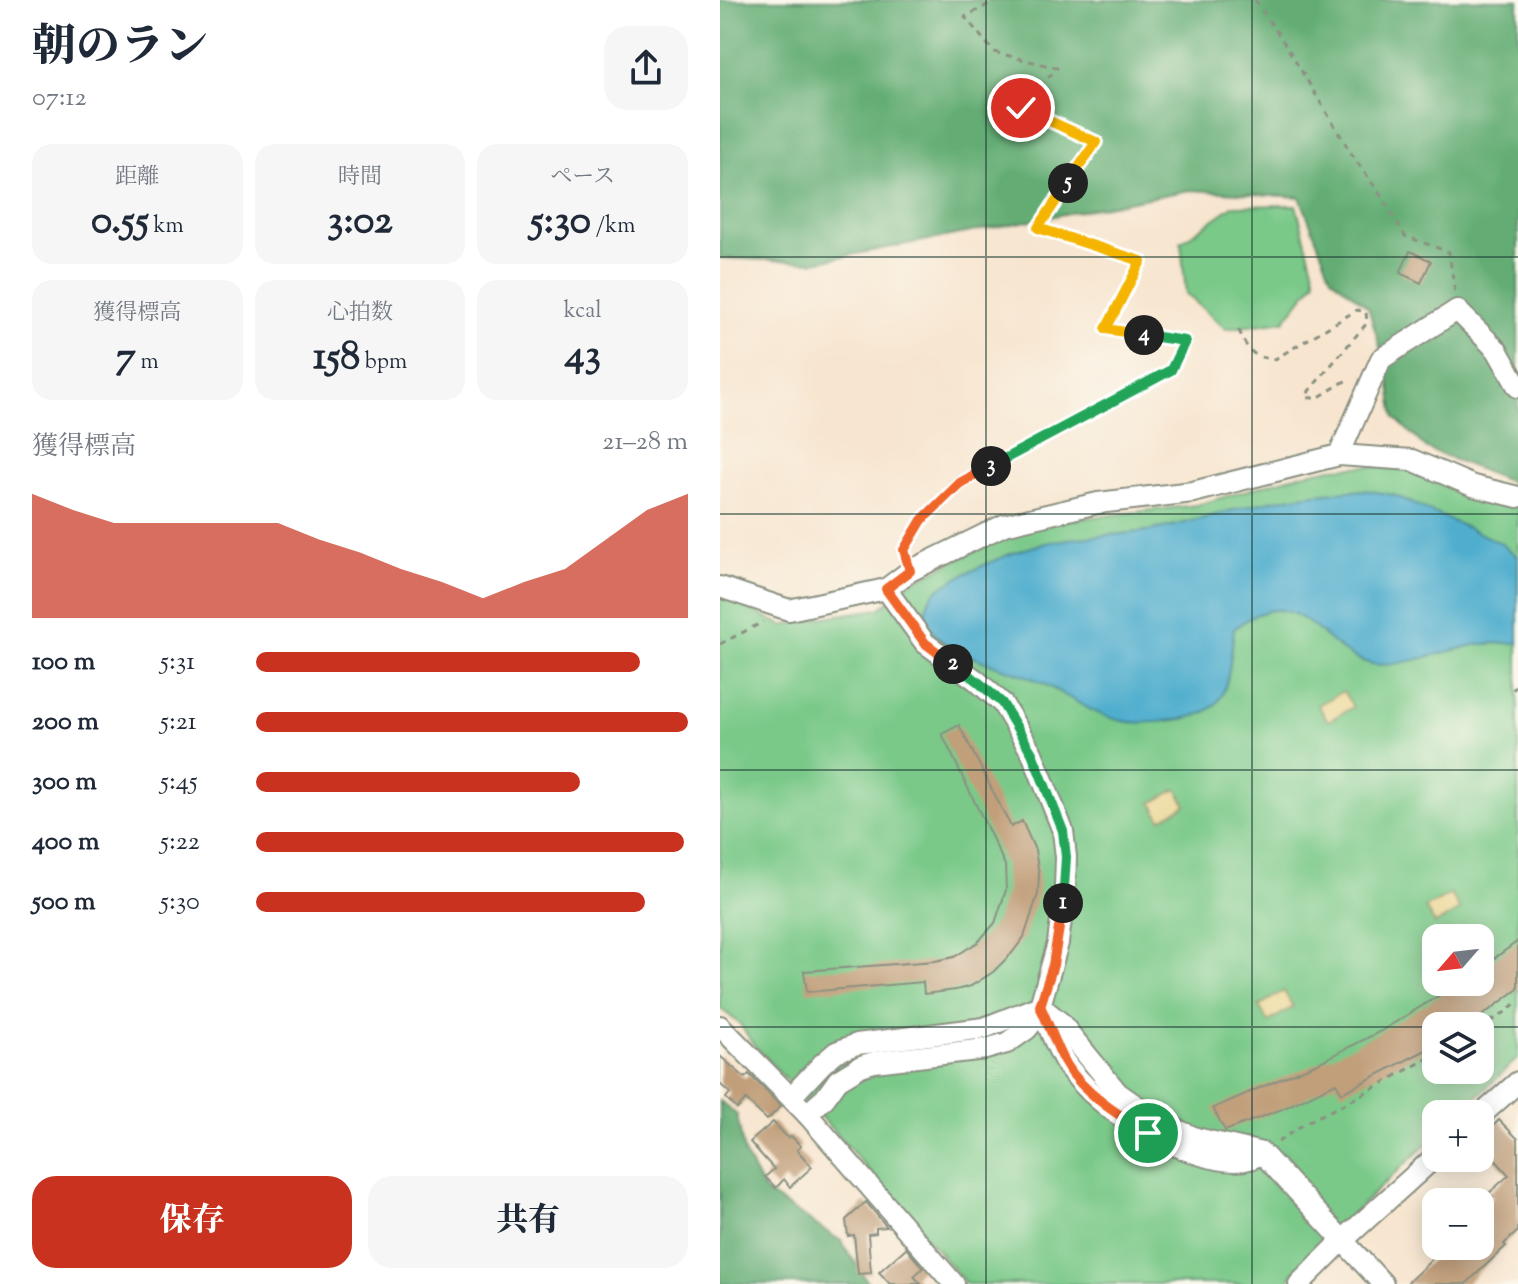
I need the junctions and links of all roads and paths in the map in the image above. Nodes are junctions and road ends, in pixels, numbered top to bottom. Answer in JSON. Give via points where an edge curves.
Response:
{"nodes":[{"id":1,"x":997,"y":0,"type":"edge"},
{"id":2,"x":1255,"y":0,"type":"edge"},
{"id":3,"x":1457,"y":310,"type":"junction"},
{"id":4,"x":1239,"y":330,"type":"dead end"},
{"id":5,"x":1381,"y":359,"type":"junction"},
{"id":6,"x":1518,"y":387,"type":"edge"},
{"id":7,"x":1339,"y":455,"type":"junction"},
{"id":8,"x":1518,"y":497,"type":"edge"},
{"id":9,"x":910,"y":571,"type":"junction"},
{"id":10,"x":720,"y":587,"type":"edge"},
{"id":11,"x":886,"y":589,"type":"junction"},
{"id":12,"x":789,"y":610,"type":"junction"},
{"id":13,"x":720,"y":644,"type":"edge"},
{"id":14,"x":1518,"y":683,"type":"edge"},
{"id":15,"x":1513,"y":690,"type":"dead end"},
{"id":16,"x":1518,"y":1001,"type":"edge"},
{"id":17,"x":1040,"y":1006,"type":"junction"},
{"id":18,"x":1494,"y":1019,"type":"edge"},
{"id":19,"x":720,"y":1026,"type":"edge"},
{"id":20,"x":1422,"y":1062,"type":"edge"},
{"id":21,"x":1518,"y":1082,"type":"edge"},
{"id":22,"x":791,"y":1097,"type":"junction"},
{"id":23,"x":1494,"y":1103,"type":"edge"},
{"id":24,"x":807,"y":1114,"type":"junction"},
{"id":25,"x":1262,"y":1153,"type":"junction"},
{"id":26,"x":1422,"y":1169,"type":"edge"},
{"id":27,"x":1342,"y":1241,"type":"junction"},
{"id":28,"x":954,"y":1284,"type":"edge"},
{"id":29,"x":1299,"y":1284,"type":"edge"},
{"id":30,"x":1383,"y":1284,"type":"edge"}],
"edges":[{"from":1,"to":9,"type":"path","via":[[965,17],[994,52],[1057,68],[1021,108],[1096,142],[1038,228],[1141,261],[1106,329],[1185,341],[1171,370],[960,483],[922,520],[904,550]]},
{"from":2,"to":3,"type":"path","via":[[1405,236],[1449,252]]},
{"from":3,"to":5,"type":"street"},
{"from":3,"to":6,"type":"street","via":[[1497,350]]},
{"from":4,"to":5,"type":"path","via":[[1246,348],[1275,359],[1357,310],[1366,312],[1367,323],[1307,398],[1319,397]]},
{"from":5,"to":7,"type":"street"},
{"from":7,"to":8,"type":"street","via":[[1412,460],[1473,486]]},
{"from":7,"to":9,"type":"street","via":[[1193,492],[1098,503],[1004,525]]},
{"from":9,"to":11,"type":"street"},
{"from":10,"to":12,"type":"street"},
{"from":11,"to":12,"type":"street"},
{"from":11,"to":17,"type":"street","via":[[925,643],[1002,703],[1032,753],[1063,831],[1065,889],[1058,943]]},
{"from":12,"to":13,"type":"path"},
{"from":14,"to":15,"type":"path"},
{"from":16,"to":18,"type":"path"},
{"from":17,"to":22,"type":"street","via":[[984,1028],[857,1044],[836,1052]]},
{"from":17,"to":24,"type":"street","via":[[1027,1029],[1007,1043],[861,1066],[838,1080]]},
{"from":17,"to":25,"type":"street","via":[[1067,1066],[1112,1110],[1148,1133],[1215,1160],[1244,1160]]},
{"from":19,"to":22,"type":"street"},
{"from":20,"to":25,"type":"path","via":[[1305,1123]]},
{"from":21,"to":23,"type":"street"},
{"from":22,"to":24,"type":"street"},
{"from":24,"to":28,"type":"street"},
{"from":25,"to":27,"type":"street"},
{"from":26,"to":27,"type":"street"},
{"from":27,"to":29,"type":"street"},
{"from":27,"to":30,"type":"street"}]}
